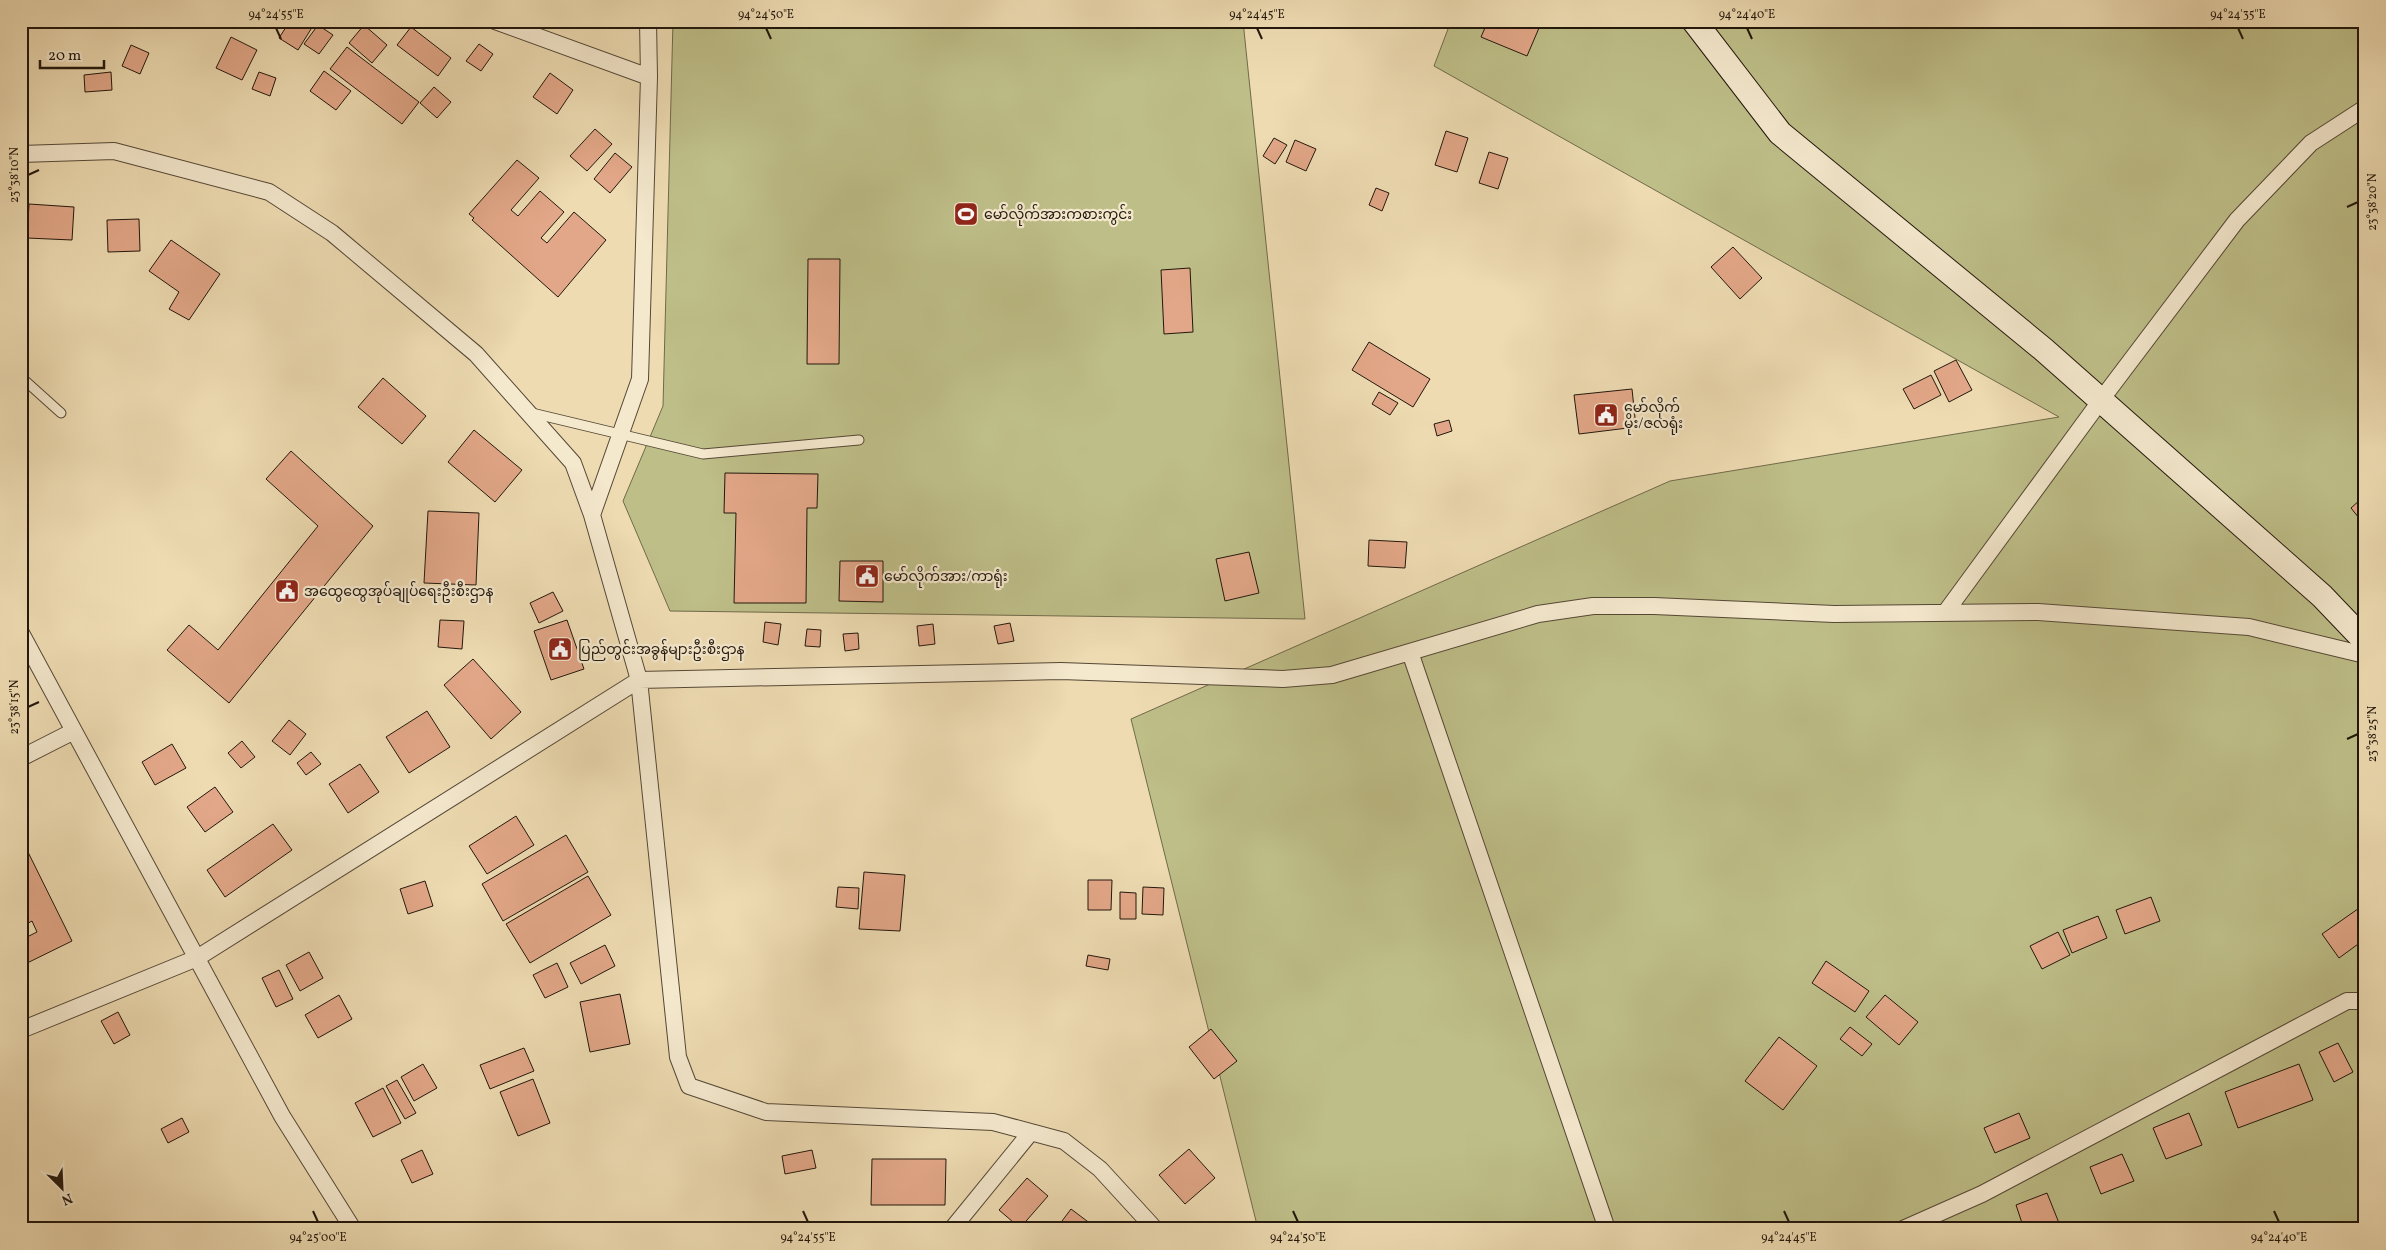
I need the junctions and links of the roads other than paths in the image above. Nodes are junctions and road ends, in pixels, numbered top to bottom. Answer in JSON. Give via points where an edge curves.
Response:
{"nodes":[{"id":1,"x":495,"y":21,"type":"edge"},
{"id":2,"x":648,"y":21,"type":"edge"},
{"id":3,"x":1694,"y":21,"type":"edge"},
{"id":4,"x":648,"y":77,"type":"junction"},
{"id":5,"x":2365,"y":108,"type":"edge"},
{"id":6,"x":21,"y":154,"type":"edge"},
{"id":7,"x":21,"y":377,"type":"edge"},
{"id":8,"x":2101,"y":400,"type":"junction"},
{"id":9,"x":528,"y":412,"type":"junction"},
{"id":10,"x":61,"y":413,"type":"dead end"},
{"id":11,"x":620,"y":436,"type":"junction"},
{"id":12,"x":859,"y":440,"type":"dead end"},
{"id":13,"x":592,"y":515,"type":"junction"},
{"id":14,"x":1945,"y":613,"type":"junction"},
{"id":15,"x":21,"y":633,"type":"edge"},
{"id":16,"x":2365,"y":641,"type":"edge"},
{"id":17,"x":1410,"y":652,"type":"junction"},
{"id":18,"x":2365,"y":655,"type":"edge"},
{"id":19,"x":639,"y":680,"type":"junction"},
{"id":20,"x":74,"y":731,"type":"junction"},
{"id":21,"x":21,"y":758,"type":"edge"},
{"id":22,"x":197,"y":958,"type":"junction"},
{"id":23,"x":2365,"y":1001,"type":"edge"},
{"id":24,"x":21,"y":1030,"type":"edge"},
{"id":25,"x":1031,"y":1132,"type":"junction"},
{"id":26,"x":352,"y":1229,"type":"edge"},
{"id":27,"x":952,"y":1229,"type":"edge"},
{"id":28,"x":1155,"y":1229,"type":"edge"},
{"id":29,"x":1607,"y":1229,"type":"edge"},
{"id":30,"x":1903,"y":1229,"type":"edge"}],
"edges":[{"from":1,"to":4,"type":"street"},
{"from":2,"to":4,"type":"street"},
{"from":3,"to":8,"type":"main road","via":[[1780,133]]},
{"from":4,"to":11,"type":"street","via":[[640,379]]},
{"from":5,"to":8,"type":"street","via":[[2311,143],[2237,220]]},
{"from":6,"to":9,"type":"street","via":[[114,151],[269,192],[332,233],[476,354]]},
{"from":7,"to":10,"type":"lane"},
{"from":8,"to":14,"type":"street"},
{"from":8,"to":16,"type":"main road","via":[[2322,596]]},
{"from":9,"to":11,"type":"lane"},
{"from":9,"to":13,"type":"street","via":[[573,463]]},
{"from":11,"to":12,"type":"lane","via":[[703,454]]},
{"from":11,"to":13,"type":"street"},
{"from":13,"to":19,"type":"street"},
{"from":14,"to":17,"type":"street","via":[[1834,614],[1593,606],[1538,614]]},
{"from":14,"to":18,"type":"street","via":[[2038,612],[2249,627]]},
{"from":15,"to":20,"type":"street"},
{"from":17,"to":19,"type":"street","via":[[1332,675],[1283,679],[1061,671]]},
{"from":17,"to":29,"type":"street"},
{"from":19,"to":22,"type":"street"},
{"from":19,"to":25,"type":"street","via":[[678,1057],[689,1086],[766,1112],[993,1122]]},
{"from":20,"to":21,"type":"street"},
{"from":20,"to":22,"type":"street"},
{"from":22,"to":24,"type":"street"},
{"from":22,"to":26,"type":"street","via":[[282,1116]]},
{"from":23,"to":30,"type":"street","via":[[2347,1001],[1982,1194]]},
{"from":25,"to":27,"type":"street"},
{"from":25,"to":28,"type":"street","via":[[1064,1141],[1100,1169]]}]}
